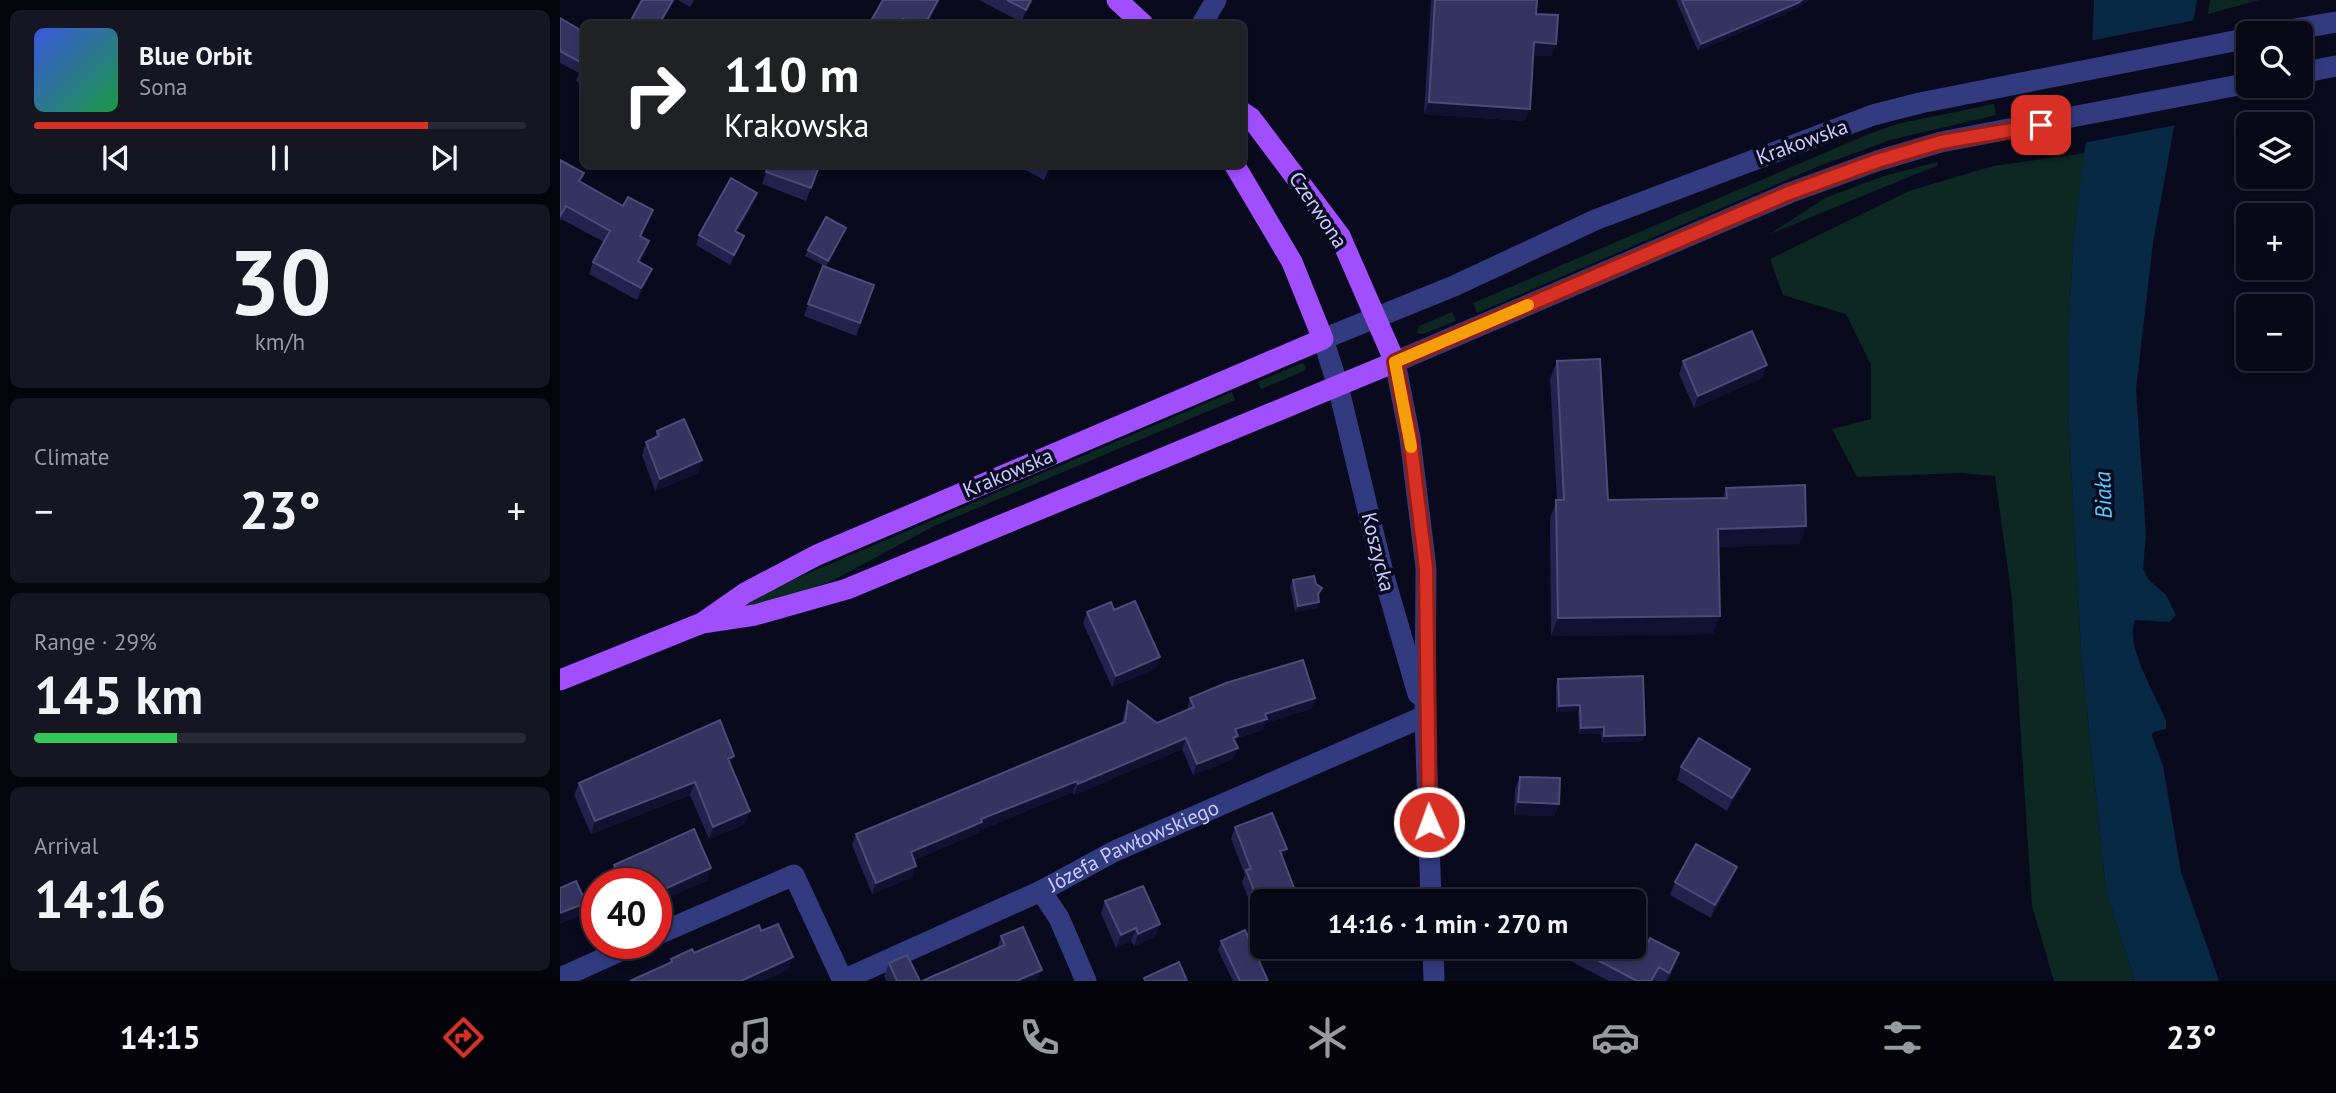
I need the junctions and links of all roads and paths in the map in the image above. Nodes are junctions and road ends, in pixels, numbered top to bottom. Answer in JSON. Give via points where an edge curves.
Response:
{"nodes":[{"id":1,"x":1116,"y":0,"type":"edge"},
{"id":2,"x":1216,"y":0,"type":"edge"},
{"id":3,"x":1140,"y":21,"type":"edge"},
{"id":4,"x":1204,"y":21,"type":"edge"},
{"id":5,"x":2336,"y":22,"type":"edge"},
{"id":6,"x":2313,"y":25,"type":"edge"},
{"id":7,"x":2236,"y":41,"type":"edge"},
{"id":8,"x":2336,"y":66,"type":"edge"},
{"id":9,"x":2313,"y":70,"type":"edge"},
{"id":10,"x":2236,"y":86,"type":"edge"},
{"id":11,"x":1246,"y":115,"type":"edge"},
{"id":12,"x":1236,"y":168,"type":"edge"},
{"id":13,"x":1378,"y":318,"type":"junction"},
{"id":14,"x":1323,"y":340,"type":"junction"},
{"id":15,"x":1395,"y":362,"type":"junction"},
{"id":16,"x":1338,"y":386,"type":"junction"},
{"id":17,"x":702,"y":623,"type":"junction"},
{"id":18,"x":560,"y":680,"type":"edge"},
{"id":19,"x":1425,"y":716,"type":"junction"},
{"id":20,"x":1431,"y":889,"type":"edge"},
{"id":21,"x":1041,"y":891,"type":"junction"},
{"id":22,"x":672,"y":928,"type":"edge"},
{"id":23,"x":602,"y":959,"type":"edge"},
{"id":24,"x":1433,"y":959,"type":"edge"},
{"id":25,"x":560,"y":978,"type":"edge"},
{"id":26,"x":843,"y":980,"type":"edge"},
{"id":27,"x":1086,"y":981,"type":"edge"},
{"id":28,"x":1434,"y":981,"type":"edge"}],
"edges":[{"from":1,"to":3,"type":"main road"},
{"from":2,"to":4,"type":"street"},
{"from":5,"to":6,"type":"street"},
{"from":7,"to":13,"type":"street","name":"Krakowska","via":[[1920,103],[1849,124],[1595,220]]},
{"from":8,"to":9,"type":"street"},
{"from":10,"to":15,"type":"street","name":"Krakowska","via":[[1941,142],[1877,161],[1789,193]]},
{"from":11,"to":13,"type":"main road","name":"Czerwona","via":[[1340,236]]},
{"from":12,"to":14,"type":"main road","via":[[1292,262]]},
{"from":13,"to":14,"type":"street","name":"Krakowska"},
{"from":13,"to":15,"type":"main road"},
{"from":14,"to":16,"type":"street"},
{"from":14,"to":17,"type":"main road","name":"Krakowska","via":[[817,555],[745,593]]},
{"from":15,"to":16,"type":"main road","name":"Krakowska"},
{"from":15,"to":19,"type":"street","name":"Koszycka","via":[[1410,438],[1426,568]]},
{"from":16,"to":17,"type":"main road","name":"Krakowska","via":[[847,589],[755,615]]},
{"from":16,"to":19,"type":"street","name":"Koszycka","via":[[1383,573]]},
{"from":17,"to":18,"type":"main road","name":"Krakowska"},
{"from":19,"to":20,"type":"street","name":"Koszycka"},
{"from":19,"to":21,"type":"street","name":"Józefa Pawłowskiego","via":[[1115,851]]},
{"from":21,"to":26,"type":"street","name":"Józefa Pawłowskiego"},
{"from":21,"to":27,"type":"street","via":[[1059,918]]},
{"from":22,"to":26,"type":"street","via":[[794,874]]},
{"from":23,"to":25,"type":"street"},
{"from":24,"to":28,"type":"street"}]}
